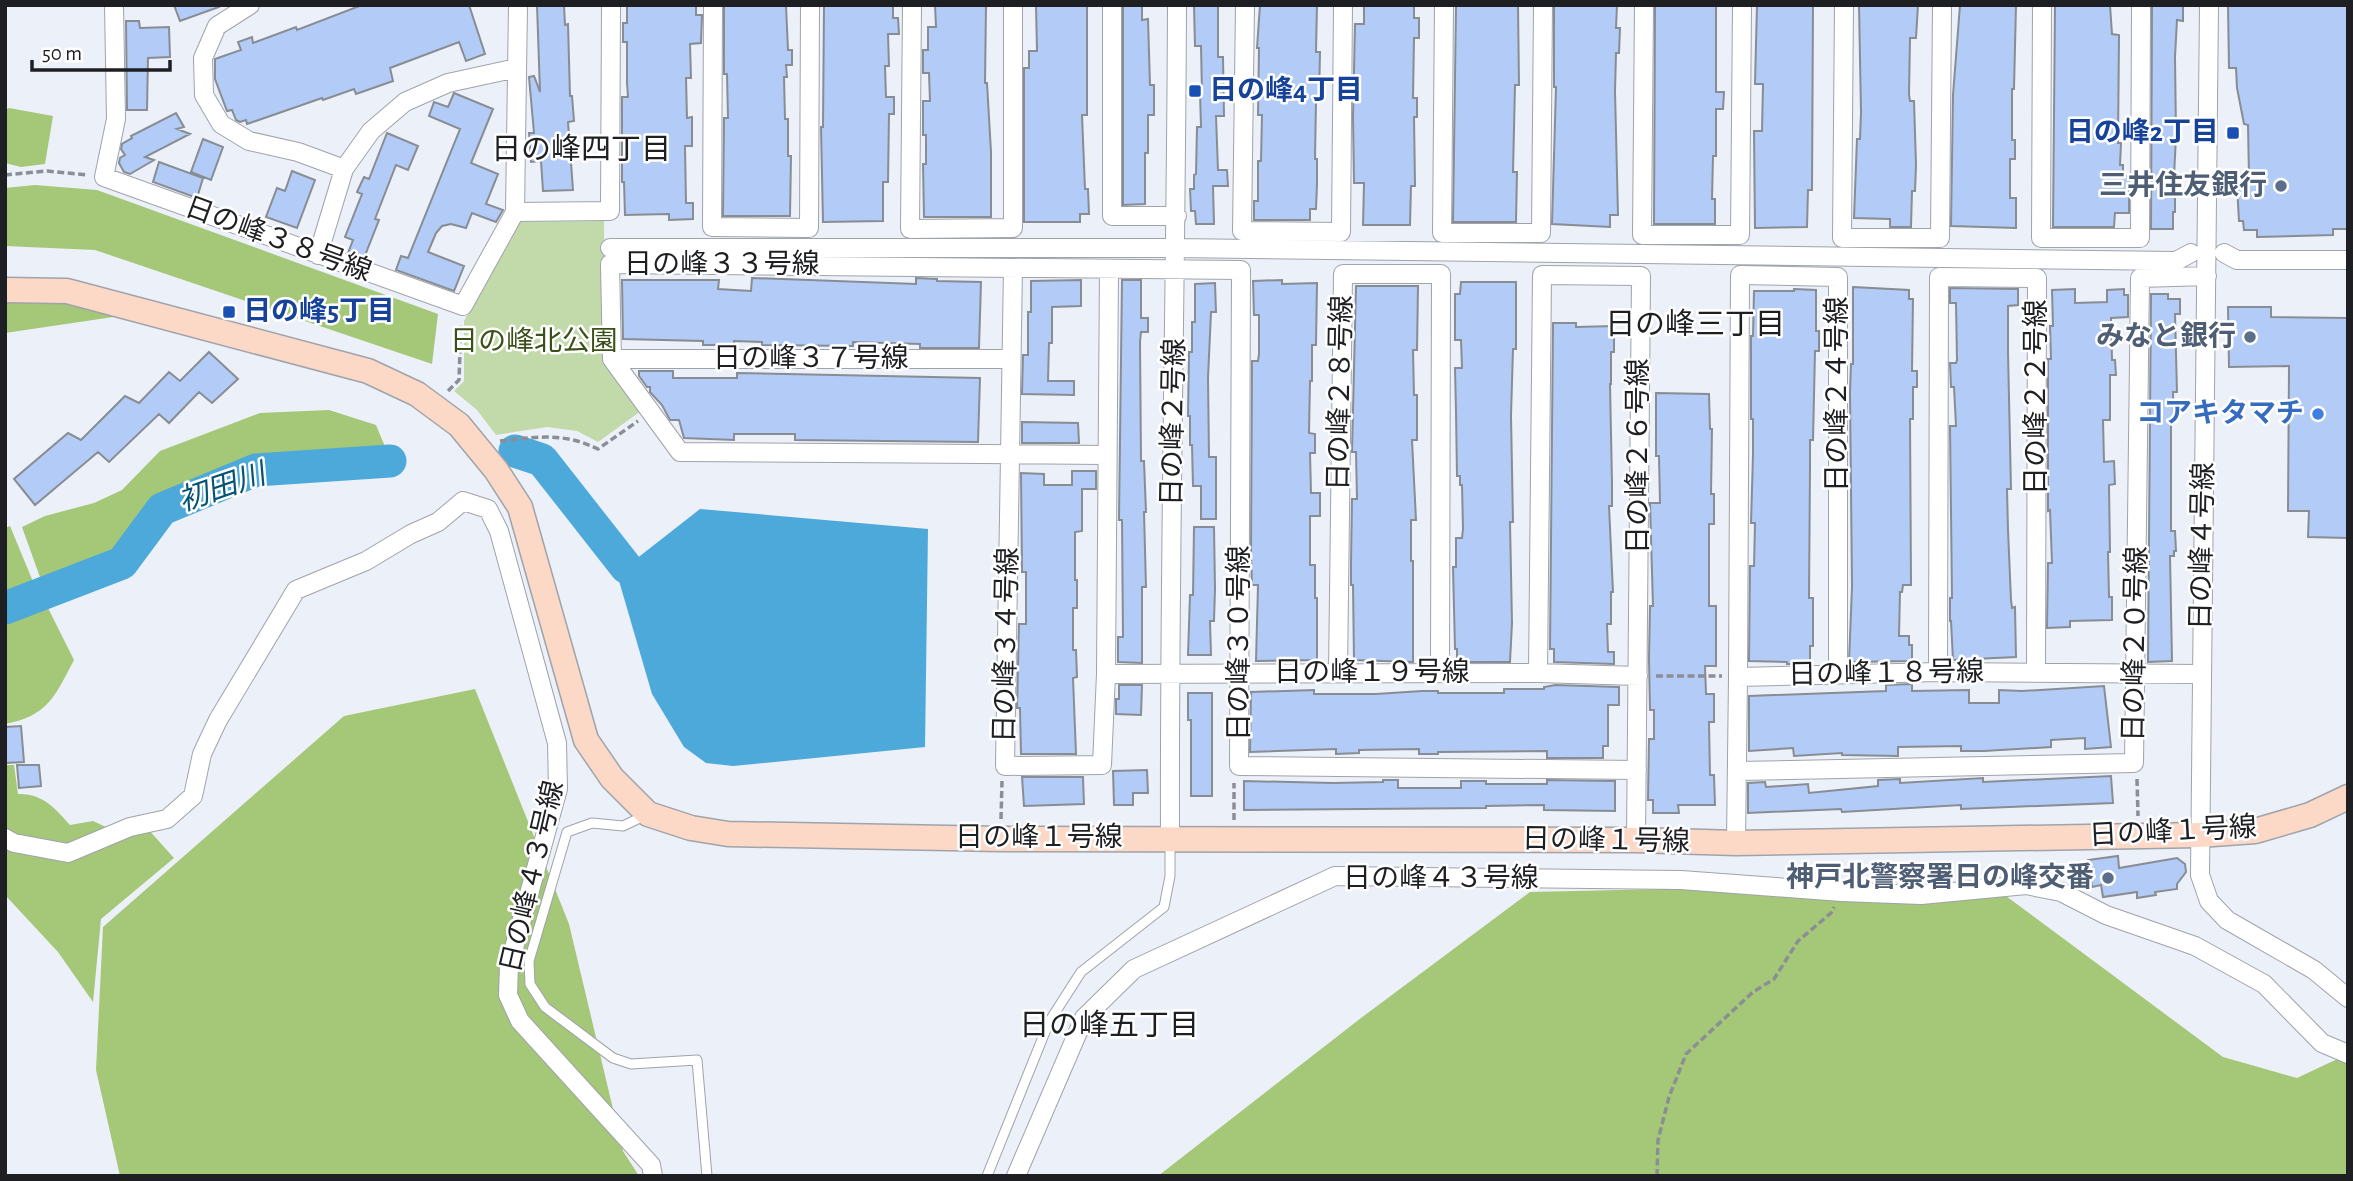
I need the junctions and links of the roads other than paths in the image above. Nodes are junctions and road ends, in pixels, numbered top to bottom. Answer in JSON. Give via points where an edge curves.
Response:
{"nodes":[{"id":1,"x":114,"y":5,"type":"edge"},
{"id":2,"x":250,"y":5,"type":"edge"},
{"id":3,"x":518,"y":5,"type":"edge"},
{"id":4,"x":611,"y":5,"type":"edge"},
{"id":5,"x":713,"y":5,"type":"edge"},
{"id":6,"x":810,"y":5,"type":"edge"},
{"id":7,"x":912,"y":5,"type":"edge"},
{"id":8,"x":1013,"y":5,"type":"edge"},
{"id":9,"x":1112,"y":5,"type":"edge"},
{"id":10,"x":1177,"y":5,"type":"edge"},
{"id":11,"x":1245,"y":5,"type":"edge"},
{"id":12,"x":1343,"y":5,"type":"edge"},
{"id":13,"x":1444,"y":5,"type":"edge"},
{"id":14,"x":1543,"y":5,"type":"edge"},
{"id":15,"x":1644,"y":5,"type":"edge"},
{"id":16,"x":1742,"y":5,"type":"edge"},
{"id":17,"x":1844,"y":5,"type":"edge"},
{"id":18,"x":1942,"y":5,"type":"edge"},
{"id":19,"x":2042,"y":5,"type":"edge"},
{"id":20,"x":2141,"y":5,"type":"edge"},
{"id":21,"x":2209,"y":5,"type":"edge"},
{"id":22,"x":517,"y":68,"type":"junction"},
{"id":23,"x":344,"y":169,"type":"junction"},
{"id":24,"x":515,"y":212,"type":"junction"},
{"id":25,"x":1177,"y":216,"type":"junction"},
{"id":26,"x":610,"y":248,"type":"dead end"},
{"id":27,"x":1176,"y":248,"type":"junction"},
{"id":28,"x":2191,"y":253,"type":"dead end"},
{"id":29,"x":2224,"y":253,"type":"dead end"},
{"id":30,"x":318,"y":255,"type":"junction"},
{"id":31,"x":2348,"y":260,"type":"edge"},
{"id":32,"x":1013,"y":268,"type":"junction"},
{"id":33,"x":1109,"y":269,"type":"junction"},
{"id":34,"x":1176,"y":270,"type":"junction"},
{"id":35,"x":2207,"y":276,"type":"junction"},
{"id":36,"x":5,"y":290,"type":"edge"},
{"id":37,"x":612,"y":359,"type":"junction"},
{"id":38,"x":1011,"y":359,"type":"junction"},
{"id":39,"x":1010,"y":453,"type":"junction"},
{"id":40,"x":1107,"y":455,"type":"junction"},
{"id":41,"x":1938,"y":672,"type":"junction"},
{"id":42,"x":1338,"y":673,"type":"junction"},
{"id":43,"x":1440,"y":673,"type":"junction"},
{"id":44,"x":1538,"y":673,"type":"junction"},
{"id":45,"x":2036,"y":673,"type":"junction"},
{"id":46,"x":2135,"y":673,"type":"junction"},
{"id":47,"x":1106,"y":674,"type":"junction"},
{"id":48,"x":1240,"y":674,"type":"junction"},
{"id":49,"x":1838,"y":674,"type":"junction"},
{"id":50,"x":2200,"y":674,"type":"junction"},
{"id":51,"x":1170,"y":675,"type":"junction"},
{"id":52,"x":1638,"y":676,"type":"junction"},
{"id":53,"x":1738,"y":677,"type":"junction"},
{"id":54,"x":1637,"y":770,"type":"junction"},
{"id":55,"x":1737,"y":771,"type":"junction"},
{"id":56,"x":2348,"y":797,"type":"edge"},
{"id":57,"x":648,"y":814,"type":"junction"},
{"id":58,"x":2199,"y":835,"type":"junction"},
{"id":59,"x":5,"y":838,"type":"edge"},
{"id":60,"x":1170,"y":838,"type":"junction"},
{"id":61,"x":1636,"y":840,"type":"junction"},
{"id":62,"x":1736,"y":843,"type":"junction"},
{"id":63,"x":2348,"y":998,"type":"edge"},
{"id":64,"x":2348,"y":1054,"type":"edge"},
{"id":65,"x":653,"y":1176,"type":"edge"},
{"id":66,"x":707,"y":1176,"type":"edge"},
{"id":67,"x":987,"y":1176,"type":"edge"},
{"id":68,"x":1016,"y":1176,"type":"edge"}],
"edges":[{"from":1,"to":30,"type":"street","name":"日の峰３８号線","via":[[116,119],[104,177]]},
{"from":2,"to":23,"type":"street","via":[[217,26],[203,58],[204,95],[221,124],[248,141]]},
{"from":3,"to":22,"type":"street"},
{"from":4,"to":24,"type":"street","via":[[610,211]]},
{"from":5,"to":6,"type":"street","via":[[712,227],[809,228]]},
{"from":7,"to":8,"type":"street","via":[[910,229],[1013,229]]},
{"from":9,"to":25,"type":"street","via":[[1112,216]]},
{"from":10,"to":25,"type":"street","name":"日の峰２号線"},
{"from":11,"to":12,"type":"street","via":[[1242,231],[1341,232]]},
{"from":13,"to":14,"type":"street","via":[[1442,233],[1541,233]]},
{"from":15,"to":16,"type":"street","via":[[1642,235],[1740,235]]},
{"from":17,"to":18,"type":"street","via":[[1842,238],[1940,238]]},
{"from":19,"to":20,"type":"street","via":[[2041,238],[2140,239]]},
{"from":21,"to":35,"type":"street","name":"日の峰４号線"},
{"from":22,"to":23,"type":"street","via":[[448,83],[405,102],[371,131]]},
{"from":22,"to":24,"type":"street"},
{"from":23,"to":30,"type":"street"},
{"from":24,"to":30,"type":"street","name":"日の峰３８号線","via":[[463,306]]},
{"from":25,"to":27,"type":"street","name":"日の峰２号線"},
{"from":26,"to":27,"type":"street"},
{"from":27,"to":28,"type":"street","via":[[2176,261]]},
{"from":27,"to":34,"type":"street","name":"日の峰２号線"},
{"from":29,"to":31,"type":"street","via":[[2237,260]]},
{"from":32,"to":33,"type":"street","name":"日の峰３３号線"},
{"from":32,"to":37,"type":"street","name":"日の峰３３号線","via":[[610,264]]},
{"from":32,"to":38,"type":"street","name":"日の峰３４号線"},
{"from":33,"to":34,"type":"street","name":"日の峰３３号線"},
{"from":33,"to":40,"type":"street","name":"日の峰３４号線"},
{"from":34,"to":48,"type":"street","name":"日の峰３０号線","via":[[1241,270]]},
{"from":34,"to":51,"type":"street","name":"日の峰２号線"},
{"from":35,"to":46,"type":"street","name":"日の峰２０号線","via":[[2140,278]]},
{"from":35,"to":50,"type":"street","name":"日の峰４号線"},
{"from":36,"to":57,"type":"street","name":"日の峰１号線","via":[[67,292],[368,371],[417,394],[459,425],[520,507],[586,740],[612,778]]},
{"from":37,"to":38,"type":"street","name":"日の峰３７号線"},
{"from":37,"to":39,"type":"street","via":[[680,452]]},
{"from":38,"to":39,"type":"street","name":"日の峰３４号線"},
{"from":39,"to":40,"type":"street"},
{"from":39,"to":47,"type":"street","name":"日の峰３４号線","via":[[1005,766],[1102,765]]},
{"from":40,"to":47,"type":"street","name":"日の峰３４号線"},
{"from":41,"to":45,"type":"street","name":"日の峰１８号線"},
{"from":41,"to":45,"type":"street","name":"日の峰２２号線","via":[[1940,277],[2037,278]]},
{"from":41,"to":49,"type":"street","name":"日の峰１８号線"},
{"from":42,"to":43,"type":"street","name":"日の峰１９号線"},
{"from":42,"to":43,"type":"street","name":"日の峰２８号線","via":[[1342,274],[1441,274]]},
{"from":42,"to":48,"type":"street","name":"日の峰１９号線"},
{"from":43,"to":44,"type":"street","name":"日の峰１９号線"},
{"from":44,"to":52,"type":"street","name":"日の峰１９号線"},
{"from":44,"to":52,"type":"street","name":"日の峰２６号線","via":[[1542,275],[1640,276]]},
{"from":45,"to":46,"type":"street","name":"日の峰１８号線"},
{"from":46,"to":50,"type":"street","name":"日の峰１８号線"},
{"from":46,"to":55,"type":"street","name":"日の峰２０号線","via":[[2134,763]]},
{"from":47,"to":51,"type":"street","name":"日の峰１９号線"},
{"from":48,"to":51,"type":"street","name":"日の峰１９号線"},
{"from":48,"to":54,"type":"street","name":"日の峰３０号線","via":[[1239,766]]},
{"from":49,"to":53,"type":"street","name":"日の峰１８号線"},
{"from":49,"to":53,"type":"street","name":"日の峰２４号線","via":[[1838,276],[1740,275]]},
{"from":50,"to":58,"type":"street","name":"日の峰４号線"},
{"from":51,"to":60,"type":"street","name":"日の峰２号線"},
{"from":52,"to":54,"type":"street","name":"日の峰２６号線"},
{"from":53,"to":55,"type":"street"},
{"from":54,"to":61,"type":"street","name":"日の峰２６号線"},
{"from":55,"to":62,"type":"street"},
{"from":56,"to":58,"type":"street","name":"日の峰１号線","via":[[2310,815],[2255,831]]},
{"from":57,"to":60,"type":"street","name":"日の峰１号線","via":[[728,834]]},
{"from":57,"to":66,"type":"lane","via":[[623,826],[592,823],[567,832],[529,961],[530,984],[545,1007],[613,1058],[631,1064],[698,1060]]},
{"from":58,"to":62,"type":"street","name":"日の峰１号線"},
{"from":58,"to":63,"type":"street","name":"日の峰４号線","via":[[2200,875],[2209,901],[2227,920],[2314,971]]},
{"from":59,"to":65,"type":"street","name":"日の峰４３号線","via":[[68,853],[130,827],[167,819],[193,796],[202,754],[218,720],[296,590],[366,561],[438,522],[463,501],[488,509],[499,531],[557,743],[558,789],[509,966],[508,995],[520,1021],[651,1165]]},
{"from":60,"to":61,"type":"street","name":"日の峰１号線"},
{"from":60,"to":67,"type":"lane","via":[[1164,906],[1081,972],[1049,1022]]},
{"from":61,"to":62,"type":"street","name":"日の峰１号線"},
{"from":64,"to":68,"type":"street","name":"日の峰４３号線","via":[[2322,1043],[2264,984],[2195,946],[2106,915],[2061,892],[2026,885],[1921,895],[1681,880],[1335,876],[1134,969],[1084,1018]]}]}
